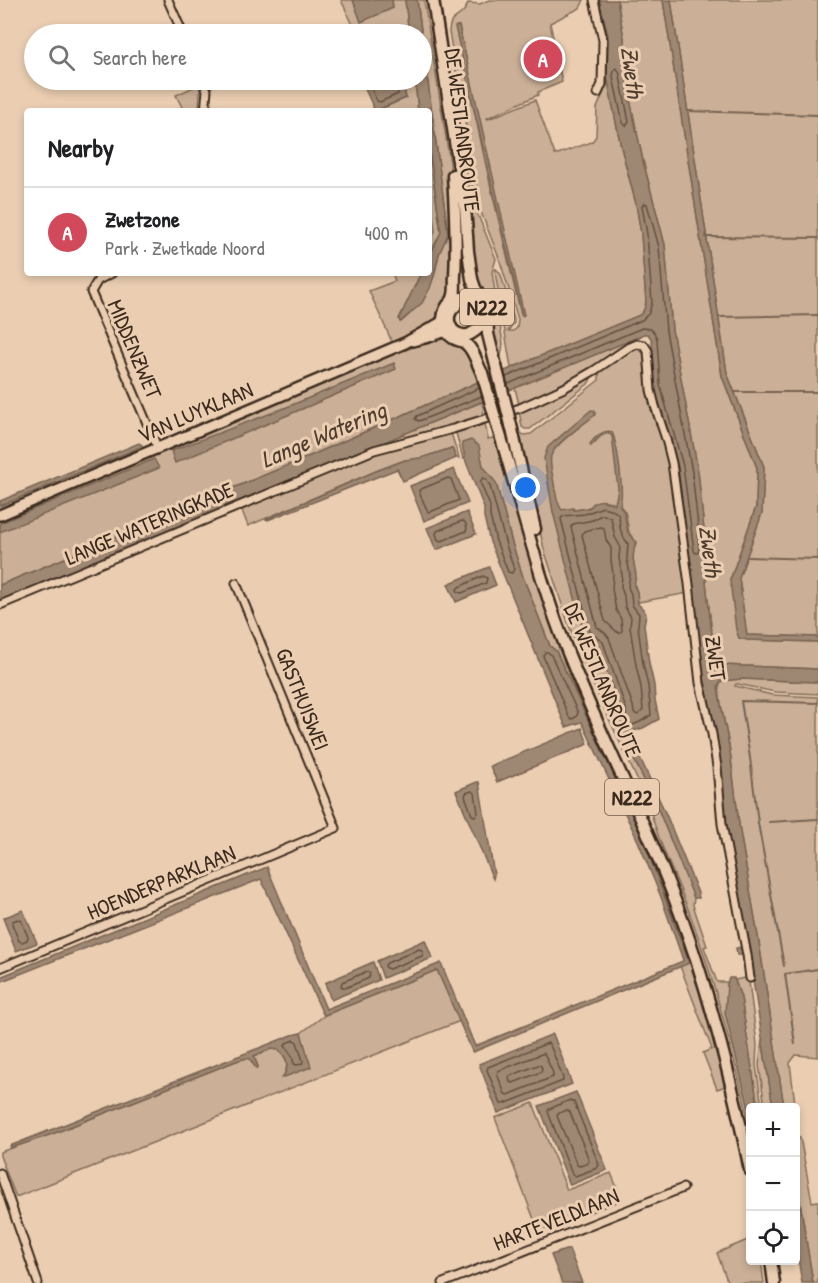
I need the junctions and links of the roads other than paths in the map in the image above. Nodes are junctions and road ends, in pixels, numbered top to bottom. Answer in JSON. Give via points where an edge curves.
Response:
{"nodes":[{"id":1,"x":168,"y":0,"type":"edge"},
{"id":2,"x":426,"y":0,"type":"edge"},
{"id":3,"x":433,"y":0,"type":"edge"},
{"id":4,"x":594,"y":0,"type":"edge"},
{"id":5,"x":179,"y":24,"type":"edge"},
{"id":6,"x":430,"y":24,"type":"edge"},
{"id":7,"x":432,"y":39,"type":"edge"},
{"id":8,"x":207,"y":90,"type":"edge"},
{"id":9,"x":598,"y":93,"type":"dead end"},
{"id":10,"x":204,"y":108,"type":"edge"},
{"id":11,"x":468,"y":251,"type":"junction"},
{"id":12,"x":106,"y":276,"type":"edge"},
{"id":13,"x":456,"y":301,"type":"junction"},
{"id":14,"x":471,"y":301,"type":"junction"},
{"id":15,"x":447,"y":327,"type":"junction"},
{"id":16,"x":477,"y":329,"type":"junction"},
{"id":17,"x":464,"y":338,"type":"junction"},
{"id":18,"x":644,"y":345,"type":"joint"},
{"id":19,"x":496,"y":366,"type":"junction"},
{"id":20,"x":158,"y":449,"type":"junction"},
{"id":21,"x":0,"y":515,"type":"edge"},
{"id":22,"x":236,"y":583,"type":"dead end"},
{"id":23,"x":0,"y":605,"type":"edge"},
{"id":24,"x":336,"y":828,"type":"joint"},
{"id":25,"x":0,"y":968,"type":"edge"},
{"id":26,"x":750,"y":978,"type":"dead end"},
{"id":27,"x":746,"y":1121,"type":"edge"},
{"id":28,"x":747,"y":1157,"type":"edge"},
{"id":29,"x":0,"y":1173,"type":"edge"},
{"id":30,"x":683,"y":1188,"type":"dead end"},
{"id":31,"x":765,"y":1265,"type":"edge"},
{"id":32,"x":772,"y":1265,"type":"edge"},
{"id":33,"x":38,"y":1283,"type":"edge"},
{"id":34,"x":443,"y":1283,"type":"edge"},
{"id":35,"x":767,"y":1283,"type":"edge"},
{"id":36,"x":774,"y":1283,"type":"edge"}],
"edges":[{"from":1,"to":5,"type":"street"},
{"from":2,"to":6,"type":"main road","name":"DE WESTLANDROUTE","number":"N222"},
{"from":3,"to":11,"type":"main road","name":"DE WESTLANDROUTE","number":"N222","via":[[465,206]]},
{"from":4,"to":9,"type":"street","via":[[603,40],[602,84]]},
{"from":7,"to":13,"type":"main road","name":"DE WESTLANDROUTE","number":"N222","via":[[453,175],[459,274]]},
{"from":8,"to":10,"type":"street"},
{"from":11,"to":14,"type":"main road","name":"DE WESTLANDROUTE","number":"N222","via":[[467,289]]},
{"from":11,"to":19,"type":"main road","name":"DE WESTLANDROUTE","number":"N222","via":[[472,279],[487,310]]},
{"from":12,"to":20,"type":"street","name":"MIDDENZWET","via":[[98,280],[91,292]]},
{"from":13,"to":14,"type":"main road","number":"N222"},
{"from":13,"to":15,"type":"main road","number":"N222"},
{"from":14,"to":16,"type":"main road","number":"N222","via":[[481,312],[482,321]]},
{"from":15,"to":17,"type":"main road","number":"N222","via":[[452,337]]},
{"from":15,"to":20,"type":"street","name":"VAN LUYKLAAN","via":[[440,323],[405,343]]},
{"from":16,"to":17,"type":"main road","number":"N222"},
{"from":16,"to":19,"type":"main road","name":"DE WESTLANDROUTE","number":"N222"},
{"from":17,"to":28,"type":"main road","name":"DE WESTLANDROUTE","number":"N222","bridge":true,"via":[[482,373],[560,632],[674,896],[723,1048]]},
{"from":18,"to":23,"type":"street","name":"LANGE WATERINGKADE","via":[[629,347],[564,388],[520,408],[374,450]]},
{"from":18,"to":26,"type":"street","name":"ZWET","via":[[648,351],[651,390],[672,463],[700,683],[712,734],[722,824]]},
{"from":19,"to":27,"type":"main road","name":"DE WESTLANDROUTE","number":"N222","bridge":true,"via":[[541,555],[558,609],[656,834],[691,926],[729,1046]]},
{"from":20,"to":21,"type":"street","name":"VAN LUYKLAAN"},
{"from":22,"to":24,"type":"street","name":"GASTHUISWEI"},
{"from":24,"to":25,"type":"street","name":"HOENDERPARKLAAN"},
{"from":29,"to":33,"type":"street"},
{"from":30,"to":34,"type":"street","name":"HARTEVELDLAAN"},
{"from":31,"to":35,"type":"main road"},
{"from":32,"to":36,"type":"main road"}]}
